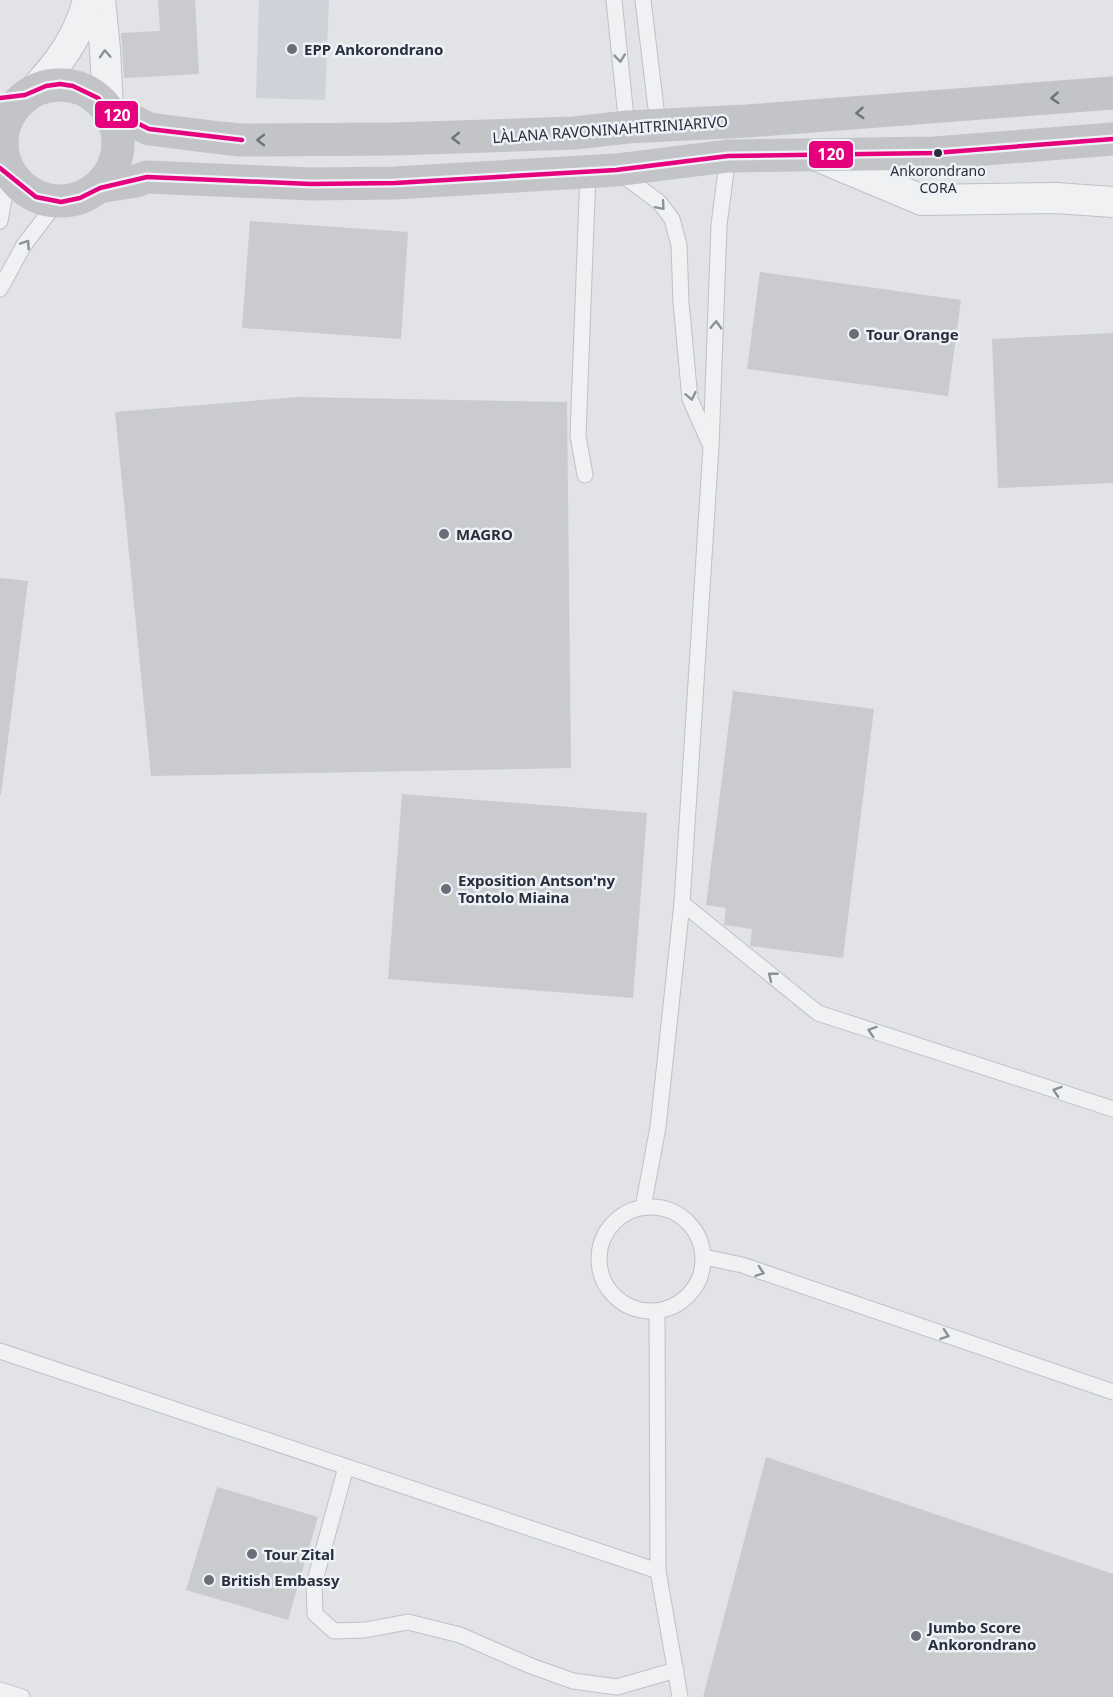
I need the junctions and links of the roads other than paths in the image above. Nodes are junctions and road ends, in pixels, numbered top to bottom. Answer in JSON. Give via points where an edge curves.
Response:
{"nodes":[{"id":1,"x":88,"y":0,"type":"edge"},
{"id":2,"x":100,"y":0,"type":"edge"},
{"id":3,"x":614,"y":0,"type":"edge"},
{"id":4,"x":643,"y":0,"type":"edge"},
{"id":5,"x":1113,"y":93,"type":"edge"},
{"id":6,"x":19,"y":95,"type":"edge"},
{"id":7,"x":109,"y":111,"type":"junction"},
{"id":8,"x":642,"y":126,"type":"junction"},
{"id":9,"x":1113,"y":140,"type":"edge"},
{"id":10,"x":728,"y":156,"type":"junction"},
{"id":11,"x":817,"y":156,"type":"junction"},
{"id":12,"x":4,"y":170,"type":"edge"},
{"id":13,"x":602,"y":171,"type":"junction"},
{"id":14,"x":98,"y":187,"type":"junction"},
{"id":15,"x":57,"y":202,"type":"junction"},
{"id":16,"x":1113,"y":202,"type":"edge"},
{"id":17,"x":0,"y":221,"type":"edge"},
{"id":18,"x":0,"y":290,"type":"edge"},
{"id":19,"x":711,"y":447,"type":"junction"},
{"id":20,"x":585,"y":475,"type":"dead end"},
{"id":21,"x":682,"y":903,"type":"junction"},
{"id":22,"x":1113,"y":1109,"type":"edge"},
{"id":23,"x":643,"y":1207,"type":"junction"},
{"id":24,"x":704,"y":1257,"type":"junction"},
{"id":25,"x":657,"y":1312,"type":"junction"},
{"id":26,"x":0,"y":1351,"type":"edge"},
{"id":27,"x":1113,"y":1392,"type":"edge"},
{"id":28,"x":346,"y":1467,"type":"junction"},
{"id":29,"x":658,"y":1571,"type":"junction"},
{"id":30,"x":676,"y":1670,"type":"junction"},
{"id":31,"x":0,"y":1690,"type":"edge"},
{"id":32,"x":22,"y":1697,"type":"edge"},
{"id":33,"x":680,"y":1697,"type":"edge"}],
"edges":[{"from":1,"to":6,"type":"street","via":[[81,24],[52,71]]},
{"from":7,"to":2,"type":"street","one_way":true},
{"from":3,"to":8,"type":"lane","one_way":true},
{"from":4,"to":8,"type":"lane"},
{"from":5,"to":8,"type":"main road","name":"LÀLANA RAVONINAHITRINIARIVO","one_way":true},
{"from":6,"to":7,"type":"main road","name":"LÀLANA RAVONINAHITRINIARIVO","via":[[53,85],[73,86],[98,98]]},
{"from":6,"to":12,"type":"main road","via":[[1,138]]},
{"from":8,"to":7,"type":"main road","name":"LÀLANA RAVONINAHITRINIARIVO","one_way":true,"via":[[484,137],[240,140],[149,129]]},
{"from":7,"to":14,"type":"main road","via":[[117,136],[116,159]]},
{"from":9,"to":11,"type":"main road","via":[[934,153]]},
{"from":10,"to":11,"type":"main road"},
{"from":10,"to":13,"type":"main road"},
{"from":19,"to":10,"type":"lane","one_way":true,"via":[[719,225]]},
{"from":11,"to":16,"type":"street","via":[[922,200],[1056,198]]},
{"from":12,"to":15,"type":"main road","via":[[26,191]]},
{"from":12,"to":17,"type":"lane"},
{"from":13,"to":14,"type":"main road","via":[[395,183],[147,177]]},
{"from":13,"to":19,"type":"lane","one_way":true,"via":[[659,202],[672,219],[680,245],[690,399]]},
{"from":13,"to":20,"type":"lane","via":[[578,436]]},
{"from":14,"to":15,"type":"main road","via":[[79,198]]},
{"from":18,"to":15,"type":"lane","one_way":true,"via":[[24,245]]},
{"from":19,"to":21,"type":"lane"},
{"from":22,"to":21,"type":"lane","one_way":true,"via":[[818,1013]]},
{"from":21,"to":23,"type":"lane","via":[[658,1127]]},
{"from":23,"to":24,"type":"lane","via":[[665,1208],[684,1218],[698,1235]]},
{"from":23,"to":25,"type":"lane","via":[[616,1220],[601,1244],[599,1259],[601,1274],[616,1299],[628,1307]]},
{"from":24,"to":25,"type":"lane","via":[[696,1287],[679,1304]]},
{"from":24,"to":27,"type":"lane","one_way":true,"via":[[742,1265]]},
{"from":25,"to":29,"type":"lane"},
{"from":26,"to":28,"type":"lane"},
{"from":28,"to":29,"type":"lane"},
{"from":28,"to":30,"type":"lane","via":[[314,1584],[315,1614],[334,1631],[408,1622],[459,1635],[573,1681],[617,1687]]},
{"from":29,"to":30,"type":"lane"},
{"from":30,"to":33,"type":"lane"},
{"from":31,"to":32,"type":"lane"}]}
